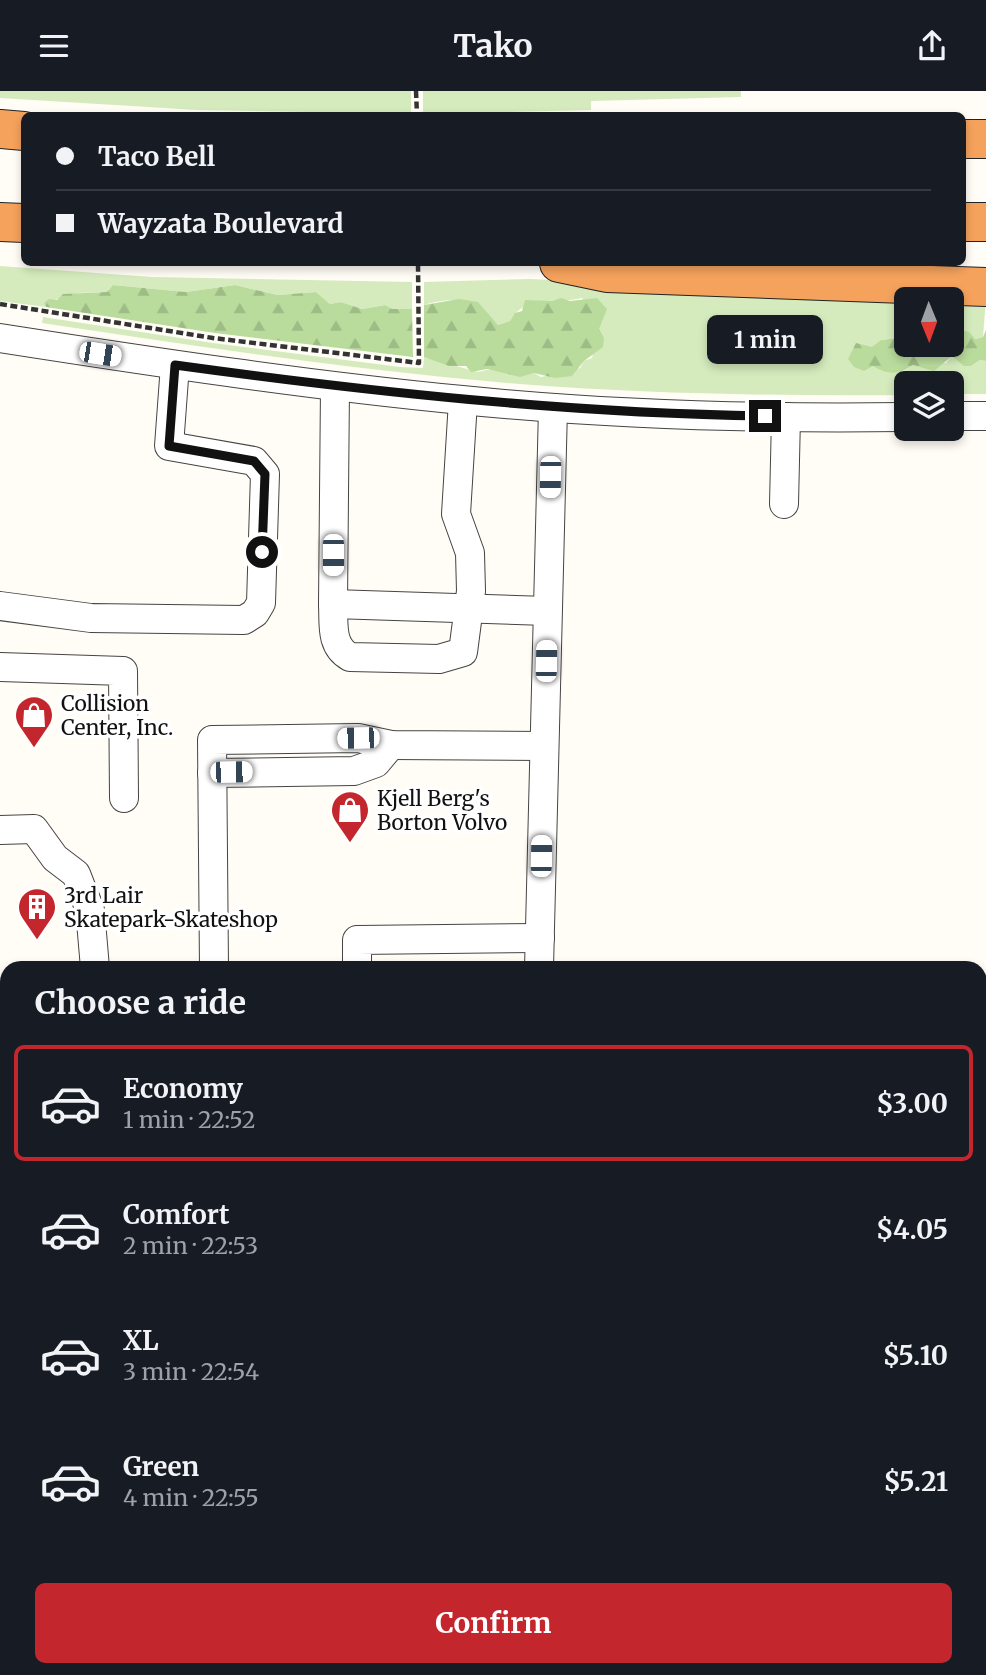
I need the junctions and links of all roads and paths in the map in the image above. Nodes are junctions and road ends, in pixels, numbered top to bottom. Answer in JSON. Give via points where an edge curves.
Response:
{"nodes":[{"id":1,"x":416,"y":91,"type":"edge"},
{"id":2,"x":417,"y":112,"type":"edge"},
{"id":3,"x":0,"y":129,"type":"edge"},
{"id":4,"x":21,"y":131,"type":"edge"},
{"id":5,"x":966,"y":139,"type":"edge"},
{"id":6,"x":986,"y":139,"type":"edge"},
{"id":7,"x":0,"y":222,"type":"edge"},
{"id":8,"x":966,"y":222,"type":"edge"},
{"id":9,"x":986,"y":222,"type":"edge"},
{"id":10,"x":21,"y":223,"type":"edge"},
{"id":11,"x":418,"y":266,"type":"edge"},
{"id":12,"x":573,"y":266,"type":"edge"},
{"id":13,"x":986,"y":287,"type":"edge"},
{"id":14,"x":0,"y":305,"type":"edge"},
{"id":15,"x":0,"y":338,"type":"edge"},
{"id":16,"x":175,"y":365,"type":"junction"},
{"id":17,"x":335,"y":387,"type":"junction"},
{"id":18,"x":463,"y":401,"type":"junction"},
{"id":19,"x":553,"y":408,"type":"junction"},
{"id":20,"x":964,"y":416,"type":"edge"},
{"id":21,"x":986,"y":416,"type":"edge"},
{"id":22,"x":786,"y":417,"type":"junction"},
{"id":23,"x":894,"y":417,"type":"edge"},
{"id":24,"x":784,"y":504,"type":"dead end"},
{"id":25,"x":333,"y":604,"type":"junction"},
{"id":26,"x":0,"y":606,"type":"edge"},
{"id":27,"x":469,"y":608,"type":"junction"},
{"id":28,"x":547,"y":611,"type":"junction"},
{"id":29,"x":0,"y":667,"type":"edge"},
{"id":30,"x":544,"y":746,"type":"junction"},
{"id":31,"x":124,"y":798,"type":"dead end"},
{"id":32,"x":0,"y":830,"type":"edge"},
{"id":33,"x":540,"y":938,"type":"junction"},
{"id":34,"x":94,"y":961,"type":"edge"},
{"id":35,"x":214,"y":961,"type":"edge"},
{"id":36,"x":357,"y":961,"type":"edge"},
{"id":37,"x":539,"y":961,"type":"edge"}],
"edges":[{"from":1,"to":2,"type":"path"},
{"from":3,"to":4,"type":"highway"},
{"from":5,"to":6,"type":"highway"},
{"from":7,"to":10,"type":"highway"},
{"from":8,"to":9,"type":"highway"},
{"from":11,"to":14,"type":"path","via":[[419,363]]},
{"from":12,"to":13,"type":"highway","via":[[607,273]]},
{"from":15,"to":16,"type":"street"},
{"from":16,"to":17,"type":"street"},
{"from":16,"to":26,"type":"street","via":[[169,446],[254,461],[265,474],[261,603],[255,613],[244,620],[91,618]]},
{"from":17,"to":18,"type":"street"},
{"from":17,"to":25,"type":"street"},
{"from":18,"to":19,"type":"street"},
{"from":18,"to":27,"type":"street","via":[[456,514],[470,553]]},
{"from":19,"to":22,"type":"street"},
{"from":19,"to":28,"type":"street"},
{"from":20,"to":21,"type":"street"},
{"from":22,"to":23,"type":"street"},
{"from":22,"to":24,"type":"street"},
{"from":25,"to":27,"type":"street"},
{"from":25,"to":27,"type":"street","via":[[336,644],[350,657],[456,657],[463,652]]},
{"from":27,"to":28,"type":"street"},
{"from":28,"to":30,"type":"street"},
{"from":29,"to":31,"type":"street","via":[[123,671]]},
{"from":30,"to":33,"type":"street"},
{"from":30,"to":35,"type":"street","via":[[391,745],[358,738],[212,740]]},
{"from":32,"to":34,"type":"street","via":[[34,829],[55,858],[76,874],[90,910]]},
{"from":33,"to":36,"type":"street","via":[[358,940]]},
{"from":33,"to":37,"type":"street"}]}
